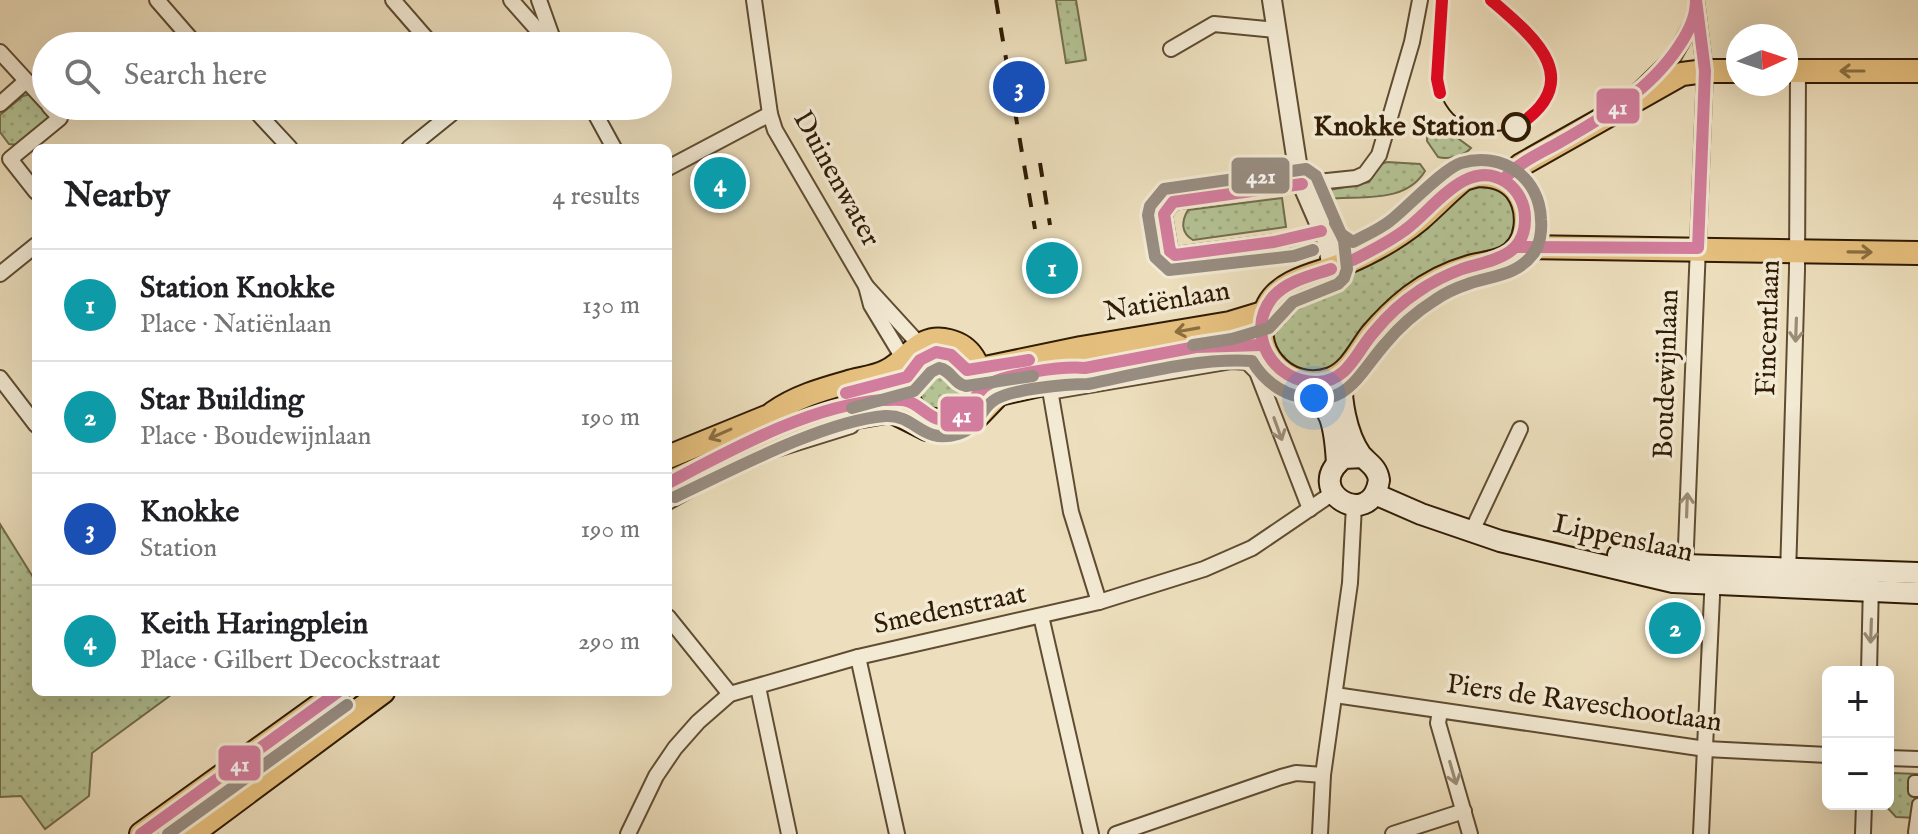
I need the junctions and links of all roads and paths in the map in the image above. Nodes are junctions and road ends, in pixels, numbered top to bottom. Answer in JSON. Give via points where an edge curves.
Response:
{"nodes":[{"id":1,"x":157,"y":0,"type":"edge"},
{"id":2,"x":393,"y":0,"type":"edge"},
{"id":3,"x":511,"y":0,"type":"edge"},
{"id":4,"x":539,"y":0,"type":"edge"},
{"id":5,"x":754,"y":0,"type":"edge"},
{"id":6,"x":1272,"y":0,"type":"edge"},
{"id":7,"x":1420,"y":0,"type":"edge"},
{"id":8,"x":1696,"y":8,"type":"edge"},
{"id":9,"x":1276,"y":30,"type":"junction"},
{"id":10,"x":185,"y":32,"type":"edge"},
{"id":11,"x":421,"y":32,"type":"edge"},
{"id":12,"x":539,"y":32,"type":"edge"},
{"id":13,"x":548,"y":32,"type":"edge"},
{"id":14,"x":1171,"y":49,"type":"dead end"},
{"id":15,"x":0,"y":52,"type":"edge"},
{"id":16,"x":1705,"y":71,"type":"junction"},
{"id":17,"x":1726,"y":71,"type":"edge"},
{"id":18,"x":1798,"y":71,"type":"edge"},
{"id":19,"x":1918,"y":71,"type":"edge"},
{"id":20,"x":26,"y":81,"type":"junction"},
{"id":21,"x":32,"y":87,"type":"edge"},
{"id":22,"x":1793,"y":96,"type":"edge"},
{"id":23,"x":0,"y":104,"type":"edge"},
{"id":24,"x":1622,"y":106,"type":"junction"},
{"id":25,"x":770,"y":114,"type":"junction"},
{"id":26,"x":58,"y":120,"type":"edge"},
{"id":27,"x":264,"y":120,"type":"edge"},
{"id":28,"x":444,"y":120,"type":"edge"},
{"id":29,"x":599,"y":120,"type":"edge"},
{"id":30,"x":286,"y":144,"type":"edge"},
{"id":31,"x":414,"y":144,"type":"edge"},
{"id":32,"x":612,"y":144,"type":"edge"},
{"id":33,"x":0,"y":146,"type":"edge"},
{"id":34,"x":10,"y":159,"type":"junction"},
{"id":35,"x":672,"y":166,"type":"edge"},
{"id":36,"x":1504,"y":179,"type":"junction"},
{"id":37,"x":1302,"y":184,"type":"junction"},
{"id":38,"x":32,"y":187,"type":"edge"},
{"id":39,"x":1325,"y":238,"type":"junction"},
{"id":40,"x":1518,"y":247,"type":"junction"},
{"id":41,"x":32,"y":248,"type":"edge"},
{"id":42,"x":1698,"y":248,"type":"junction"},
{"id":43,"x":1798,"y":252,"type":"junction"},
{"id":44,"x":1918,"y":253,"type":"edge"},
{"id":45,"x":1353,"y":260,"type":"junction"},
{"id":46,"x":1331,"y":269,"type":"junction"},
{"id":47,"x":0,"y":274,"type":"edge"},
{"id":48,"x":866,"y":286,"type":"junction"},
{"id":49,"x":1263,"y":313,"type":"junction"},
{"id":50,"x":1262,"y":345,"type":"junction"},
{"id":51,"x":1083,"y":358,"type":"junction"},
{"id":52,"x":910,"y":363,"type":"junction"},
{"id":53,"x":1342,"y":374,"type":"junction"},
{"id":54,"x":983,"y":376,"type":"junction"},
{"id":55,"x":0,"y":378,"type":"edge"},
{"id":56,"x":1303,"y":381,"type":"junction"},
{"id":57,"x":1049,"y":387,"type":"junction"},
{"id":58,"x":909,"y":401,"type":"junction"},
{"id":59,"x":856,"y":416,"type":"junction"},
{"id":60,"x":32,"y":418,"type":"edge"},
{"id":61,"x":780,"y":421,"type":"junction"},
{"id":62,"x":1520,"y":429,"type":"dead end"},
{"id":63,"x":672,"y":456,"type":"edge"},
{"id":64,"x":1363,"y":457,"type":"junction"},
{"id":65,"x":1337,"y":464,"type":"junction"},
{"id":66,"x":672,"y":481,"type":"edge"},
{"id":67,"x":1377,"y":487,"type":"junction"},
{"id":68,"x":1333,"y":493,"type":"junction"},
{"id":69,"x":672,"y":500,"type":"edge"},
{"id":70,"x":1354,"y":505,"type":"junction"},
{"id":71,"x":1310,"y":509,"type":"junction"},
{"id":72,"x":1474,"y":525,"type":"junction"},
{"id":73,"x":1918,"y":573,"type":"edge"},
{"id":74,"x":1685,"y":574,"type":"junction"},
{"id":75,"x":1713,"y":575,"type":"junction"},
{"id":76,"x":1788,"y":577,"type":"junction"},
{"id":77,"x":1870,"y":580,"type":"junction"},
{"id":78,"x":1918,"y":593,"type":"edge"},
{"id":79,"x":1099,"y":602,"type":"junction"},
{"id":80,"x":1041,"y":616,"type":"junction"},
{"id":81,"x":672,"y":622,"type":"edge"},
{"id":82,"x":858,"y":657,"type":"junction"},
{"id":83,"x":1869,"y":666,"type":"edge"},
{"id":84,"x":758,"y":687,"type":"junction"},
{"id":85,"x":730,"y":694,"type":"junction"},
{"id":86,"x":1335,"y":695,"type":"junction"},
{"id":87,"x":332,"y":696,"type":"edge"},
{"id":88,"x":378,"y":696,"type":"edge"},
{"id":89,"x":1440,"y":711,"type":"junction"},
{"id":90,"x":1706,"y":749,"type":"junction"},
{"id":91,"x":1822,"y":755,"type":"edge"},
{"id":92,"x":1894,"y":758,"type":"edge"},
{"id":93,"x":1918,"y":759,"type":"edge"},
{"id":94,"x":1323,"y":775,"type":"junction"},
{"id":95,"x":1918,"y":781,"type":"edge"},
{"id":96,"x":1918,"y":791,"type":"edge"},
{"id":97,"x":1918,"y":804,"type":"edge"},
{"id":98,"x":1864,"y":810,"type":"edge"},
{"id":99,"x":1464,"y":811,"type":"junction"},
{"id":100,"x":1916,"y":820,"type":"edge"},
{"id":101,"x":1918,"y":832,"type":"edge"},
{"id":102,"x":141,"y":834,"type":"edge"},
{"id":103,"x":192,"y":834,"type":"edge"},
{"id":104,"x":628,"y":834,"type":"edge"},
{"id":105,"x":789,"y":834,"type":"edge"},
{"id":106,"x":897,"y":834,"type":"edge"},
{"id":107,"x":1091,"y":834,"type":"edge"},
{"id":108,"x":1116,"y":834,"type":"edge"},
{"id":109,"x":1320,"y":834,"type":"edge"},
{"id":110,"x":1393,"y":834,"type":"edge"},
{"id":111,"x":1470,"y":834,"type":"edge"},
{"id":112,"x":1701,"y":834,"type":"edge"},
{"id":113,"x":1863,"y":834,"type":"edge"}],
"edges":[{"from":1,"to":10,"type":"street"},
{"from":2,"to":11,"type":"street"},
{"from":3,"to":12,"type":"street"},
{"from":4,"to":13,"type":"street"},
{"from":5,"to":25,"type":"street","name":"Duinenwater"},
{"from":6,"to":9,"type":"street"},
{"from":7,"to":37,"type":"street","via":[[1373,166],[1356,178]]},
{"from":8,"to":16,"type":"street","name":"Boudewijnlaan"},
{"from":8,"to":24,"type":"street","via":[[1674,56]]},
{"from":9,"to":14,"type":"street","via":[[1214,24]]},
{"from":9,"to":37,"type":"street"},
{"from":15,"to":20,"type":"street"},
{"from":16,"to":17,"type":"main road"},
{"from":16,"to":24,"type":"main road","via":[[1682,74]]},
{"from":16,"to":42,"type":"street","name":"Boudewijnlaan"},
{"from":19,"to":18,"type":"main road","one_way":true},
{"from":20,"to":21,"type":"street"},
{"from":20,"to":23,"type":"street"},
{"from":22,"to":43,"type":"street","name":"Fincentlaan"},
{"from":24,"to":36,"type":"main road"},
{"from":25,"to":35,"type":"street"},
{"from":25,"to":48,"type":"street","name":"Duinenwater"},
{"from":26,"to":34,"type":"street"},
{"from":27,"to":30,"type":"street"},
{"from":28,"to":31,"type":"street"},
{"from":29,"to":32,"type":"street"},
{"from":33,"to":34,"type":"street"},
{"from":34,"to":38,"type":"street"},
{"from":36,"to":40,"type":"main road","via":[[1524,204],[1526,225]]},
{"from":36,"to":45,"type":"main road","via":[[1464,179],[1396,237]]},
{"from":37,"to":39,"type":"street"},
{"from":37,"to":39,"type":"street","via":[[1173,202],[1164,214],[1170,251],[1181,256]]},
{"from":39,"to":45,"type":"street"},
{"from":39,"to":46,"type":"street"},
{"from":40,"to":42,"type":"main road"},
{"from":40,"to":53,"type":"main road","via":[[1504,258],[1446,275],[1409,298],[1377,328]]},
{"from":41,"to":47,"type":"street"},
{"from":42,"to":43,"type":"main road"},
{"from":74,"to":42,"type":"street","name":"Boudewijnlaan","one_way":true},
{"from":43,"to":44,"type":"main road","one_way":true},
{"from":43,"to":76,"type":"street","name":"Fincentlaan","one_way":true},
{"from":45,"to":46,"type":"main road"},
{"from":46,"to":49,"type":"main road","via":[[1286,286]]},
{"from":48,"to":52,"type":"street","name":"Duinenwater","via":[[871,305]]},
{"from":48,"to":52,"type":"street","name":"Duinenwater","via":[[880,298]]},
{"from":49,"to":50,"type":"main road"},
{"from":49,"to":51,"type":"main road","name":"Natiënlaan","one_way":true},
{"from":50,"to":51,"type":"main road","name":"Natiënlaan"},
{"from":50,"to":56,"type":"main road","via":[[1275,367]]},
{"from":51,"to":54,"type":"main road","name":"Natiënlaan","via":[[1073,367],[1020,377]]},
{"from":51,"to":54,"type":"main road","name":"Natiënlaan","via":[[1055,346],[985,358]]},
{"from":51,"to":57,"type":"main road","name":"Natiënlaan","via":[[1066,379]]},
{"from":52,"to":54,"type":"main road","name":"Natiënlaan","via":[[946,352]]},
{"from":52,"to":58,"type":"main road","via":[[905,384]]},
{"from":52,"to":61,"type":"main road","name":"Natiënlaan"},
{"from":53,"to":56,"type":"main road"},
{"from":53,"to":64,"type":"main road","via":[[1346,415]]},
{"from":54,"to":57,"type":"main road","name":"Natiënlaan"},
{"from":54,"to":58,"type":"main road","via":[[971,407],[946,420],[926,416]]},
{"from":54,"to":59,"type":"main road","name":"Natiënlaan","via":[[970,424],[949,432],[919,426],[891,411]]},
{"from":55,"to":60,"type":"street"},
{"from":56,"to":65,"type":"main road","via":[[1327,408]]},
{"from":57,"to":71,"type":"street","one_way":true,"via":[[1247,362],[1257,372]]},
{"from":57,"to":79,"type":"street","via":[[1071,512]]},
{"from":58,"to":61,"type":"main road","name":"Natiënlaan","via":[[869,402]]},
{"from":59,"to":61,"type":"main road","name":"Natiënlaan"},
{"from":59,"to":69,"type":"street","via":[[849,428],[774,450]]},
{"from":61,"to":63,"type":"main road","name":"Natiënlaan","one_way":true},
{"from":61,"to":66,"type":"main road","name":"Natiënlaan"},
{"from":62,"to":72,"type":"street"},
{"from":64,"to":65,"type":"main road"},
{"from":64,"to":67,"type":"main road","via":[[1374,466]]},
{"from":65,"to":68,"type":"main road","via":[[1330,477]]},
{"from":67,"to":70,"type":"main road","via":[[1366,503]]},
{"from":67,"to":72,"type":"main road","name":"Lippenslaan","via":[[1421,514]]},
{"from":68,"to":70,"type":"main road"},
{"from":68,"to":71,"type":"street","name":"Smedenstraat"},
{"from":70,"to":86,"type":"street"},
{"from":71,"to":79,"type":"street","name":"Smedenstraat","via":[[1230,559]]},
{"from":72,"to":74,"type":"main road","name":"Lippenslaan","via":[[1500,541]]},
{"from":73,"to":77,"type":"main road","name":"Lippenslaan"},
{"from":74,"to":75,"type":"main road","name":"Lippenslaan"},
{"from":75,"to":76,"type":"main road","name":"Lippenslaan"},
{"from":75,"to":90,"type":"street"},
{"from":76,"to":77,"type":"main road","name":"Lippenslaan"},
{"from":77,"to":78,"type":"main road","name":"Lippenslaan"},
{"from":77,"to":83,"type":"street","one_way":true},
{"from":79,"to":80,"type":"street","name":"Smedenstraat"},
{"from":80,"to":82,"type":"street","name":"Smedenstraat"},
{"from":80,"to":107,"type":"street"},
{"from":81,"to":85,"type":"street"},
{"from":82,"to":84,"type":"street","name":"Smedenstraat"},
{"from":82,"to":106,"type":"street"},
{"from":84,"to":85,"type":"street","name":"Smedenstraat"},
{"from":84,"to":105,"type":"street"},
{"from":85,"to":104,"type":"street","name":"Smedenstraat","via":[[675,748]]},
{"from":86,"to":89,"type":"street","name":"Piers de Raveschootlaan"},
{"from":86,"to":94,"type":"street"},
{"from":87,"to":102,"type":"main road"},
{"from":88,"to":103,"type":"main road"},
{"from":89,"to":90,"type":"street","name":"Piers de Raveschootlaan"},
{"from":89,"to":99,"type":"street","one_way":true,"via":[[1438,723]]},
{"from":90,"to":91,"type":"street","name":"Piers de Raveschootlaan"},
{"from":90,"to":112,"type":"street"},
{"from":92,"to":93,"type":"street"},
{"from":94,"to":108,"type":"street","via":[[1281,777]]},
{"from":94,"to":109,"type":"street"},
{"from":95,"to":96,"type":"street"},
{"from":97,"to":100,"type":"street"},
{"from":98,"to":113,"type":"street"},
{"from":99,"to":110,"type":"street"},
{"from":99,"to":111,"type":"street"},
{"from":100,"to":101,"type":"street"}]}
